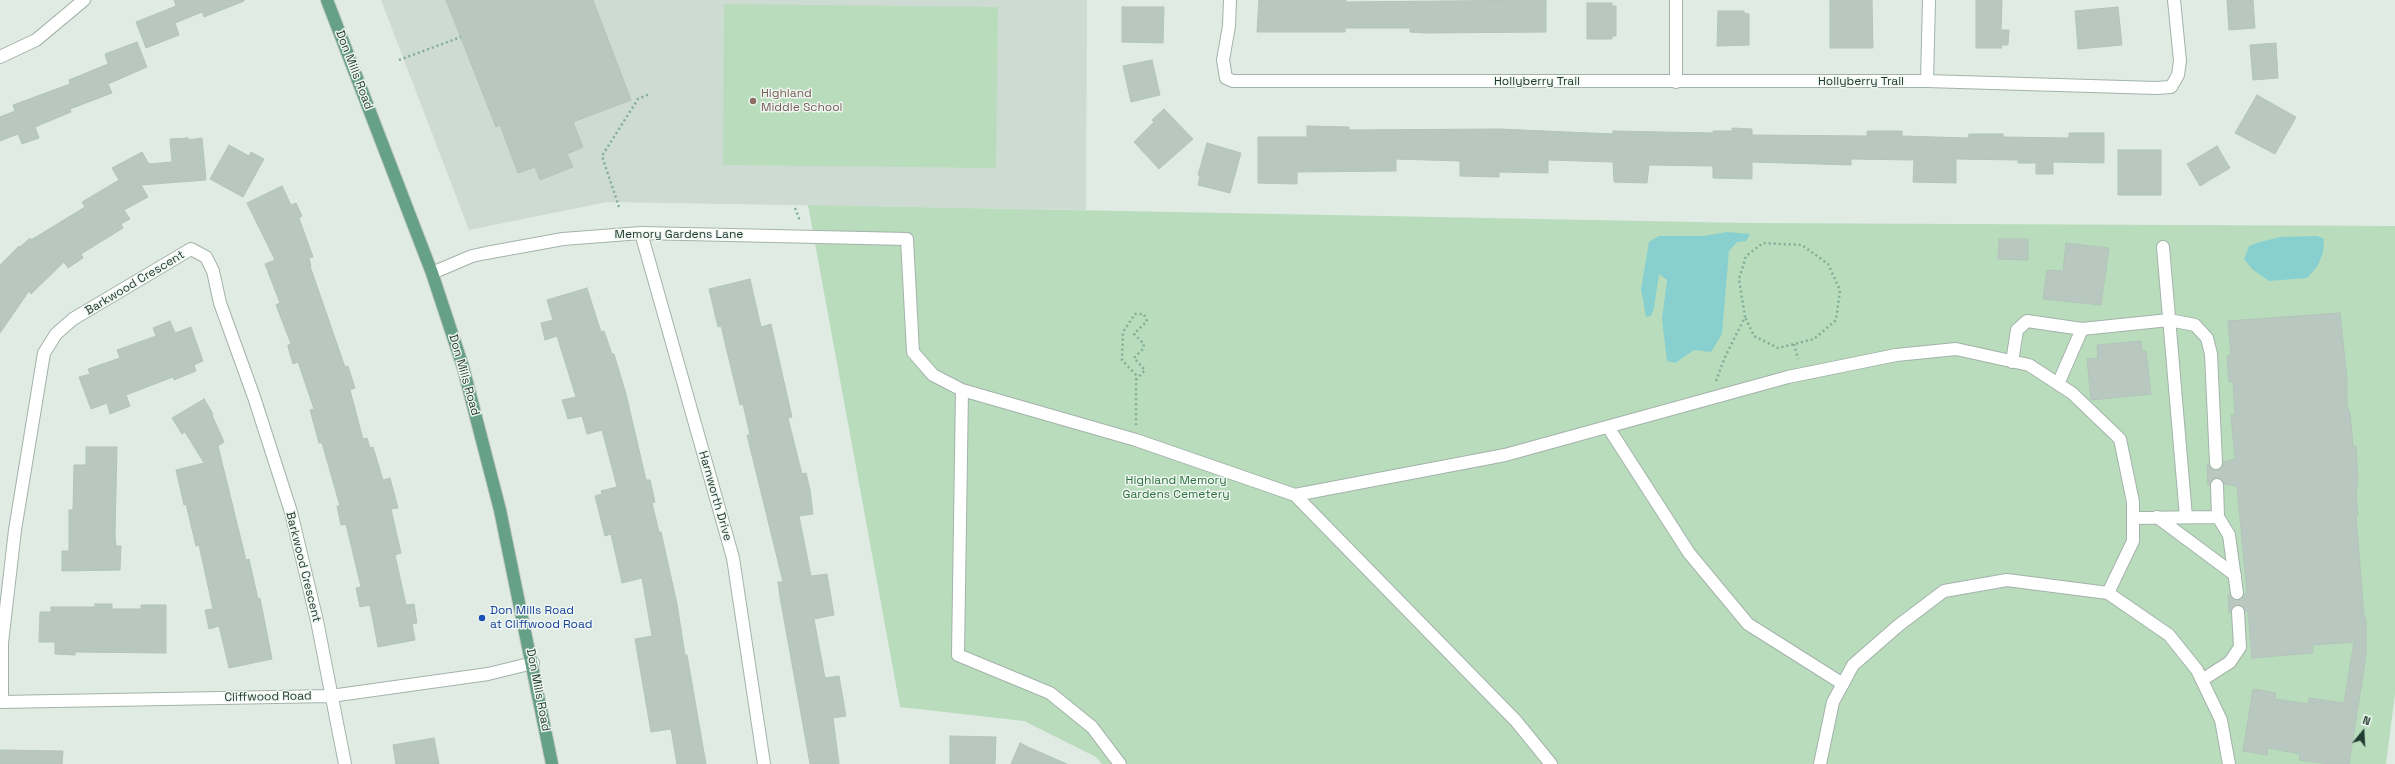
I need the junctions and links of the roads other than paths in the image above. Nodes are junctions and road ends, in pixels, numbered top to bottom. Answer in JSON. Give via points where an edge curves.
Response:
{"nodes":[{"id":1,"x":84,"y":0,"type":"edge"},
{"id":2,"x":327,"y":0,"type":"edge"},
{"id":3,"x":1230,"y":0,"type":"edge"},
{"id":4,"x":1676,"y":0,"type":"edge"},
{"id":5,"x":1929,"y":0,"type":"edge"},
{"id":6,"x":2174,"y":0,"type":"edge"},
{"id":7,"x":0,"y":57,"type":"edge"},
{"id":8,"x":1676,"y":82,"type":"junction"},
{"id":9,"x":1927,"y":82,"type":"junction"},
{"id":10,"x":641,"y":233,"type":"junction"},
{"id":11,"x":2163,"y":247,"type":"dead end"},
{"id":12,"x":432,"y":273,"type":"junction"},
{"id":13,"x":2169,"y":320,"type":"junction"},
{"id":14,"x":2082,"y":329,"type":"junction"},
{"id":15,"x":2012,"y":362,"type":"junction"},
{"id":16,"x":2058,"y":384,"type":"junction"},
{"id":17,"x":962,"y":390,"type":"junction"},
{"id":18,"x":1608,"y":427,"type":"junction"},
{"id":19,"x":2216,"y":463,"type":"tunnel mouth"},
{"id":20,"x":2217,"y":485,"type":"tunnel mouth"},
{"id":21,"x":1295,"y":495,"type":"junction"},
{"id":22,"x":2157,"y":517,"type":"junction"},
{"id":23,"x":2186,"y":517,"type":"junction"},
{"id":24,"x":2218,"y":517,"type":"junction"},
{"id":25,"x":2133,"y":518,"type":"junction"},
{"id":26,"x":2235,"y":575,"type":"junction"},
{"id":27,"x":2108,"y":593,"type":"junction"},
{"id":28,"x":2237,"y":593,"type":"tunnel mouth"},
{"id":29,"x":2238,"y":612,"type":"tunnel mouth"},
{"id":30,"x":532,"y":663,"type":"junction"},
{"id":31,"x":2202,"y":680,"type":"junction"},
{"id":32,"x":1843,"y":684,"type":"junction"},
{"id":33,"x":331,"y":696,"type":"junction"},
{"id":34,"x":1,"y":702,"type":"edge"},
{"id":35,"x":344,"y":764,"type":"edge"},
{"id":36,"x":552,"y":764,"type":"edge"},
{"id":37,"x":764,"y":764,"type":"edge"},
{"id":38,"x":1120,"y":764,"type":"edge"},
{"id":39,"x":1551,"y":764,"type":"edge"},
{"id":40,"x":1820,"y":764,"type":"edge"},
{"id":41,"x":2229,"y":764,"type":"edge"}],
"edges":[{"from":1,"to":7,"type":"street","via":[[36,40]]},
{"from":2,"to":12,"type":"main road","name":"Don Mills Road"},
{"from":3,"to":8,"type":"street","name":"Hollyberry Trail","via":[[1229,26],[1223,60],[1226,78],[1234,81]]},
{"from":4,"to":8,"type":"street"},
{"from":5,"to":9,"type":"street"},
{"from":6,"to":9,"type":"street","name":"Hollyberry Trail","via":[[2180,61],[2178,75],[2171,87]]},
{"from":8,"to":9,"type":"street","name":"Hollyberry Trail"},
{"from":10,"to":12,"type":"street","name":"Memory Gardens Lane","via":[[563,239],[479,254]]},
{"from":10,"to":17,"type":"street","name":"Memory Gardens Lane","via":[[907,239],[913,352],[933,374]]},
{"from":10,"to":37,"type":"street","name":"Harnworth Drive","via":[[733,558]]},
{"from":11,"to":13,"type":"street"},
{"from":12,"to":30,"type":"main road","name":"Don Mills Road","via":[[463,368],[500,510]]},
{"from":13,"to":14,"type":"street"},
{"from":13,"to":19,"type":"street","via":[[2195,325],[2207,338],[2211,354]]},
{"from":13,"to":23,"type":"street"},
{"from":14,"to":15,"type":"street","via":[[2027,321],[2017,330]]},
{"from":14,"to":16,"type":"street"},
{"from":15,"to":16,"type":"street","via":[[2029,365]]},
{"from":15,"to":18,"type":"street","via":[[1956,350],[1896,355],[1788,377]]},
{"from":16,"to":25,"type":"street","via":[[2072,393],[2120,439],[2133,502]]},
{"from":17,"to":21,"type":"street","via":[[1136,440]]},
{"from":17,"to":38,"type":"street","via":[[958,655],[1050,693],[1092,727]]},
{"from":18,"to":21,"type":"street","via":[[1505,455]]},
{"from":18,"to":32,"type":"street","via":[[1689,553],[1748,624]]},
{"from":20,"to":24,"type":"street"},
{"from":21,"to":39,"type":"street","via":[[1516,721]]},
{"from":22,"to":23,"type":"street"},
{"from":22,"to":25,"type":"street"},
{"from":22,"to":26,"type":"street"},
{"from":23,"to":24,"type":"street"},
{"from":24,"to":26,"type":"street","via":[[2229,535]]},
{"from":25,"to":27,"type":"street","via":[[2133,541]]},
{"from":26,"to":28,"type":"street"},
{"from":27,"to":31,"type":"street","via":[[2169,634]]},
{"from":27,"to":32,"type":"street","via":[[2008,580],[1944,592],[1899,625],[1853,665]]},
{"from":29,"to":31,"type":"street","via":[[2240,647],[2230,662]]},
{"from":30,"to":33,"type":"street","name":"Cliffwood Road","via":[[488,674]]},
{"from":30,"to":36,"type":"main road","name":"Don Mills Road"},
{"from":31,"to":41,"type":"street","via":[[2221,720]]},
{"from":32,"to":40,"type":"street","via":[[1833,702]]},
{"from":33,"to":34,"type":"street","name":"Cliffwood Road"},
{"from":33,"to":34,"type":"street","name":"Barkwood Crescent","via":[[305,564],[286,498],[254,397],[220,303],[213,271],[206,257],[191,249],[73,320],[56,334],[44,353],[14,530],[2,643]]},
{"from":33,"to":35,"type":"street"}]}
